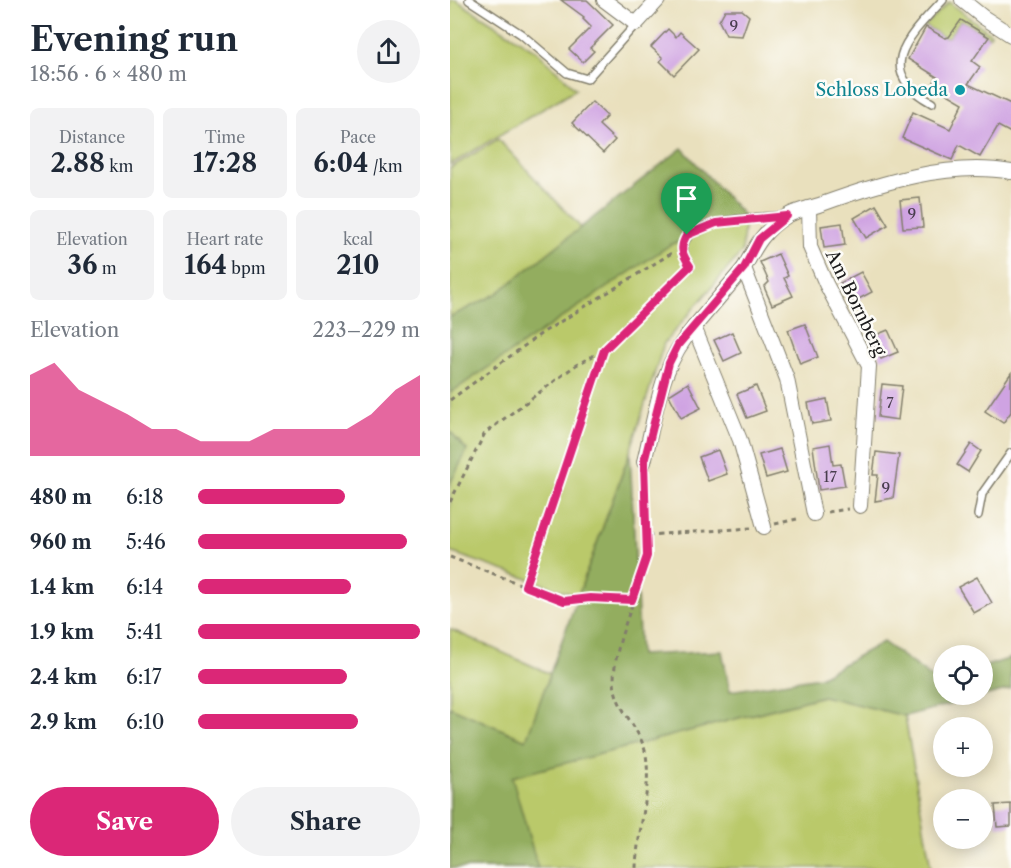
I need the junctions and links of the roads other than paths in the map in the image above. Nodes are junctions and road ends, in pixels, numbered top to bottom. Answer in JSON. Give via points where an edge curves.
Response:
{"nodes":[{"id":1,"x":469,"y":0,"type":"edge"},
{"id":2,"x":604,"y":0,"type":"edge"},
{"id":3,"x":658,"y":0,"type":"edge"},
{"id":4,"x":943,"y":0,"type":"edge"},
{"id":5,"x":962,"y":0,"type":"edge"},
{"id":6,"x":636,"y":24,"type":"junction"},
{"id":7,"x":1011,"y":35,"type":"edge"},
{"id":8,"x":932,"y":103,"type":"dead end"},
{"id":9,"x":1011,"y":172,"type":"edge"},
{"id":10,"x":810,"y":208,"type":"junction"},
{"id":11,"x":787,"y":216,"type":"junction"},
{"id":12,"x":690,"y":266,"type":"road end"},
{"id":13,"x":744,"y":268,"type":"junction"},
{"id":14,"x":694,"y":327,"type":"junction"},
{"id":15,"x":1011,"y":453,"type":"edge"},
{"id":16,"x":644,"y":462,"type":"road end"},
{"id":17,"x":860,"y":507,"type":"dead end"},
{"id":18,"x":813,"y":514,"type":"dead end"},
{"id":19,"x":978,"y":515,"type":"dead end"},
{"id":20,"x":764,"y":527,"type":"dead end"}],
"edges":[{"from":1,"to":6,"type":"lane","via":[[521,34],[567,73],[587,79]]},
{"from":2,"to":6,"type":"street"},
{"from":3,"to":6,"type":"street"},
{"from":4,"to":8,"type":"lane","via":[[908,43],[898,65],[908,87]]},
{"from":5,"to":7,"type":"street"},
{"from":9,"to":10,"type":"street","via":[[975,168],[953,171],[861,190]]},
{"from":10,"to":11,"type":"street"},
{"from":10,"to":17,"type":"street","name":"Am Bornberg","via":[[810,248],[869,366]]},
{"from":11,"to":12,"type":"lane","via":[[716,223],[687,235],[682,247]]},
{"from":11,"to":13,"type":"street","via":[[759,239]]},
{"from":13,"to":14,"type":"street"},
{"from":13,"to":18,"type":"street","via":[[787,379]]},
{"from":14,"to":16,"type":"street","via":[[669,363]]},
{"from":14,"to":20,"type":"street","via":[[740,440]]},
{"from":15,"to":19,"type":"lane","via":[[982,494]]}]}
